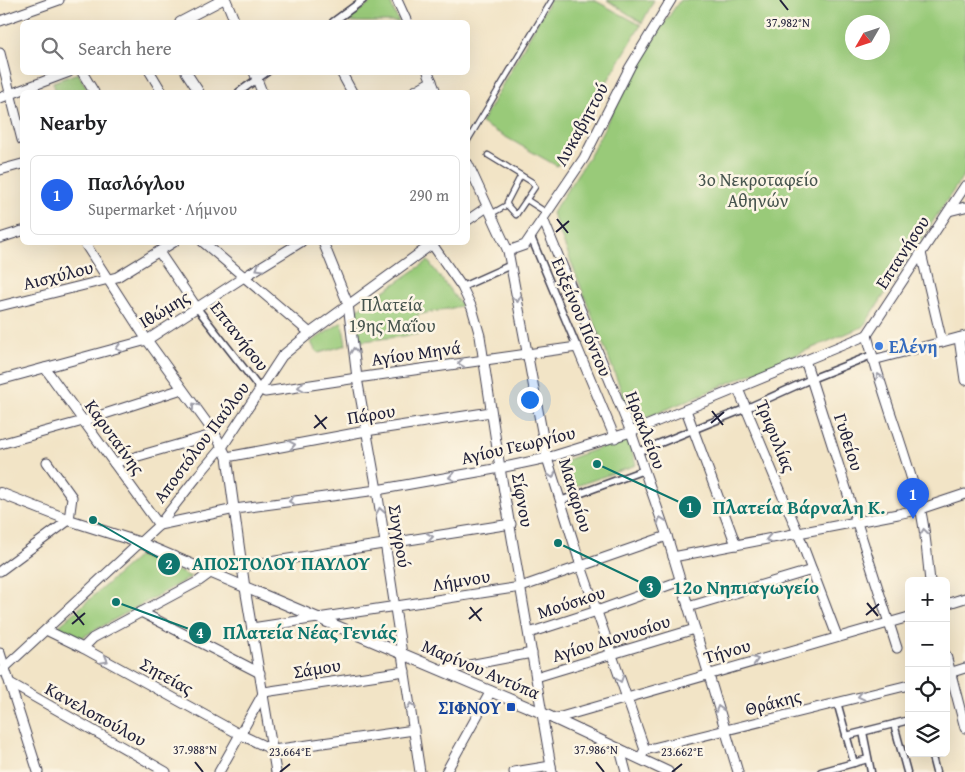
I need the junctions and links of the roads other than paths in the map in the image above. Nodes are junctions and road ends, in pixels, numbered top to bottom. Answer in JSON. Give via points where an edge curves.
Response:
{"nodes":[{"id":1,"x":59,"y":0,"type":"edge"},
{"id":2,"x":222,"y":0,"type":"edge"},
{"id":3,"x":226,"y":0,"type":"edge"},
{"id":4,"x":363,"y":0,"type":"edge"},
{"id":5,"x":397,"y":0,"type":"edge"},
{"id":6,"x":552,"y":0,"type":"edge"},
{"id":7,"x":670,"y":0,"type":"edge"},
{"id":8,"x":184,"y":20,"type":"edge"},
{"id":9,"x":233,"y":20,"type":"edge"},
{"id":10,"x":335,"y":20,"type":"edge"},
{"id":11,"x":405,"y":20,"type":"edge"},
{"id":12,"x":0,"y":21,"type":"edge"},
{"id":13,"x":0,"y":53,"type":"edge"},
{"id":14,"x":62,"y":75,"type":"edge"},
{"id":15,"x":84,"y":75,"type":"edge"},
{"id":16,"x":152,"y":75,"type":"edge"},
{"id":17,"x":188,"y":75,"type":"edge"},
{"id":18,"x":343,"y":75,"type":"edge"},
{"id":19,"x":255,"y":76,"type":"edge"},
{"id":20,"x":430,"y":77,"type":"edge"},
{"id":21,"x":24,"y":90,"type":"edge"},
{"id":22,"x":93,"y":90,"type":"edge"},
{"id":23,"x":161,"y":90,"type":"edge"},
{"id":24,"x":198,"y":90,"type":"edge"},
{"id":25,"x":241,"y":90,"type":"edge"},
{"id":26,"x":261,"y":90,"type":"edge"},
{"id":27,"x":351,"y":90,"type":"edge"},
{"id":28,"x":415,"y":90,"type":"edge"},
{"id":29,"x":435,"y":90,"type":"edge"},
{"id":30,"x":20,"y":92,"type":"edge"},
{"id":31,"x":12,"y":95,"type":"junction"},
{"id":32,"x":0,"y":98,"type":"edge"},
{"id":33,"x":20,"y":131,"type":"edge"},
{"id":34,"x":470,"y":137,"type":"edge"},
{"id":35,"x":488,"y":155,"type":"dead end"},
{"id":36,"x":20,"y":165,"type":"edge"},
{"id":37,"x":470,"y":169,"type":"edge"},
{"id":38,"x":0,"y":170,"type":"edge"},
{"id":39,"x":521,"y":175,"type":"junction"},
{"id":40,"x":965,"y":186,"type":"edge"},
{"id":41,"x":527,"y":200,"type":"junction"},
{"id":42,"x":507,"y":205,"type":"junction"},
{"id":43,"x":965,"y":206,"type":"edge"},
{"id":44,"x":488,"y":211,"type":"junction"},
{"id":45,"x":949,"y":211,"type":"junction"},
{"id":46,"x":545,"y":216,"type":"junction"},
{"id":47,"x":470,"y":219,"type":"edge"},
{"id":48,"x":20,"y":232,"type":"edge"},
{"id":49,"x":531,"y":237,"type":"junction"},
{"id":50,"x":0,"y":238,"type":"edge"},
{"id":51,"x":86,"y":245,"type":"edge"},
{"id":52,"x":170,"y":245,"type":"edge"},
{"id":53,"x":207,"y":245,"type":"edge"},
{"id":54,"x":296,"y":245,"type":"edge"},
{"id":55,"x":324,"y":245,"type":"edge"},
{"id":56,"x":431,"y":245,"type":"edge"},
{"id":57,"x":435,"y":245,"type":"edge"},
{"id":58,"x":508,"y":251,"type":"junction"},
{"id":59,"x":159,"y":252,"type":"junction"},
{"id":60,"x":921,"y":253,"type":"junction"},
{"id":61,"x":511,"y":265,"type":"junction"},
{"id":62,"x":244,"y":277,"type":"junction"},
{"id":63,"x":108,"y":279,"type":"junction"},
{"id":64,"x":462,"y":287,"type":"junction"},
{"id":65,"x":348,"y":304,"type":"junction"},
{"id":66,"x":0,"y":306,"type":"edge"},
{"id":67,"x":198,"y":308,"type":"junction"},
{"id":68,"x":310,"y":333,"type":"junction"},
{"id":69,"x":867,"y":335,"type":"junction"},
{"id":70,"x":962,"y":337,"type":"edge"},
{"id":71,"x":147,"y":340,"type":"junction"},
{"id":72,"x":942,"y":342,"type":"junction"},
{"id":73,"x":577,"y":346,"type":"junction"},
{"id":74,"x":527,"y":354,"type":"junction"},
{"id":75,"x":873,"y":358,"type":"junction"},
{"id":76,"x":483,"y":360,"type":"junction"},
{"id":77,"x":805,"y":360,"type":"junction"},
{"id":78,"x":45,"y":368,"type":"junction"},
{"id":79,"x":357,"y":378,"type":"junction"},
{"id":80,"x":811,"y":379,"type":"junction"},
{"id":81,"x":0,"y":380,"type":"edge"},
{"id":82,"x":965,"y":380,"type":"edge"},
{"id":83,"x":182,"y":389,"type":"junction"},
{"id":84,"x":260,"y":389,"type":"junction"},
{"id":85,"x":738,"y":389,"type":"junction"},
{"id":86,"x":747,"y":408,"type":"junction"},
{"id":87,"x":686,"y":410,"type":"junction"},
{"id":88,"x":492,"y":412,"type":"junction"},
{"id":89,"x":83,"y":421,"type":"junction"},
{"id":90,"x":694,"y":429,"type":"junction"},
{"id":91,"x":366,"y":431,"type":"junction"},
{"id":92,"x":631,"y":432,"type":"junction"},
{"id":93,"x":215,"y":434,"type":"junction"},
{"id":94,"x":614,"y":438,"type":"junction"},
{"id":95,"x":0,"y":444,"type":"edge"},
{"id":96,"x":223,"y":446,"type":"junction"},
{"id":97,"x":638,"y":452,"type":"junction"},
{"id":98,"x":227,"y":457,"type":"junction"},
{"id":99,"x":547,"y":458,"type":"junction"},
{"id":100,"x":47,"y":462,"type":"dead end"},
{"id":101,"x":114,"y":463,"type":"junction"},
{"id":102,"x":500,"y":468,"type":"junction"},
{"id":103,"x":644,"y":470,"type":"junction"},
{"id":104,"x":377,"y":490,"type":"junction"},
{"id":105,"x":0,"y":493,"type":"edge"},
{"id":106,"x":965,"y":494,"type":"edge"},
{"id":107,"x":560,"y":501,"type":"junction"},
{"id":108,"x":235,"y":509,"type":"junction"},
{"id":109,"x":920,"y":509,"type":"junction"},
{"id":110,"x":69,"y":520,"type":"junction"},
{"id":111,"x":858,"y":521,"type":"junction"},
{"id":112,"x":511,"y":524,"type":"junction"},
{"id":113,"x":159,"y":525,"type":"junction"},
{"id":114,"x":798,"y":533,"type":"junction"},
{"id":115,"x":667,"y":536,"type":"junction"},
{"id":116,"x":140,"y":543,"type":"junction"},
{"id":117,"x":385,"y":544,"type":"junction"},
{"id":118,"x":736,"y":545,"type":"junction"},
{"id":119,"x":673,"y":557,"type":"junction"},
{"id":120,"x":243,"y":566,"type":"junction"},
{"id":121,"x":581,"y":566,"type":"junction"},
{"id":122,"x":812,"y":570,"type":"junction"},
{"id":123,"x":0,"y":571,"type":"edge"},
{"id":124,"x":210,"y":573,"type":"junction"},
{"id":125,"x":930,"y":577,"type":"edge"},
{"id":126,"x":680,"y":581,"type":"junction"},
{"id":127,"x":521,"y":587,"type":"junction"},
{"id":128,"x":245,"y":588,"type":"junction"},
{"id":129,"x":965,"y":598,"type":"edge"},
{"id":130,"x":950,"y":603,"type":"edge"},
{"id":131,"x":395,"y":606,"type":"junction"},
{"id":132,"x":688,"y":607,"type":"junction"},
{"id":133,"x":597,"y":611,"type":"junction"},
{"id":134,"x":141,"y":612,"type":"junction"},
{"id":135,"x":905,"y":618,"type":"edge"},
{"id":136,"x":319,"y":619,"type":"junction"},
{"id":137,"x":890,"y":623,"type":"junction"},
{"id":138,"x":252,"y":628,"type":"junction"},
{"id":139,"x":695,"y":629,"type":"junction"},
{"id":140,"x":46,"y":630,"type":"junction"},
{"id":141,"x":529,"y":633,"type":"junction"},
{"id":142,"x":837,"y":636,"type":"junction"},
{"id":143,"x":83,"y":648,"type":"junction"},
{"id":144,"x":897,"y":648,"type":"dead end"},
{"id":145,"x":0,"y":653,"type":"edge"},
{"id":146,"x":402,"y":654,"type":"junction"},
{"id":147,"x":532,"y":654,"type":"junction"},
{"id":148,"x":612,"y":654,"type":"junction"},
{"id":149,"x":965,"y":668,"type":"edge"},
{"id":150,"x":2,"y":670,"type":"edge"},
{"id":151,"x":443,"y":670,"type":"junction"},
{"id":152,"x":405,"y":671,"type":"junction"},
{"id":153,"x":260,"y":673,"type":"junction"},
{"id":154,"x":950,"y":673,"type":"edge"},
{"id":155,"x":708,"y":674,"type":"junction"},
{"id":156,"x":536,"y":677,"type":"junction"},
{"id":157,"x":950,"y":680,"type":"edge"},
{"id":158,"x":10,"y":683,"type":"junction"},
{"id":159,"x":905,"y":686,"type":"edge"},
{"id":160,"x":491,"y":691,"type":"junction"},
{"id":161,"x":264,"y":692,"type":"junction"},
{"id":162,"x":627,"y":698,"type":"junction"},
{"id":163,"x":837,"y":702,"type":"junction"},
{"id":164,"x":542,"y":713,"type":"junction"},
{"id":165,"x":554,"y":719,"type":"junction"},
{"id":166,"x":905,"y":721,"type":"edge"},
{"id":167,"x":894,"y":724,"type":"junction"},
{"id":168,"x":965,"y":728,"type":"edge"},
{"id":169,"x":414,"y":730,"type":"junction"},
{"id":170,"x":726,"y":731,"type":"junction"},
{"id":171,"x":863,"y":732,"type":"junction"},
{"id":172,"x":239,"y":734,"type":"junction"},
{"id":173,"x":846,"y":736,"type":"junction"},
{"id":174,"x":620,"y":749,"type":"junction"},
{"id":175,"x":273,"y":750,"type":"junction"},
{"id":176,"x":642,"y":754,"type":"junction"},
{"id":177,"x":932,"y":757,"type":"edge"},
{"id":178,"x":868,"y":759,"type":"junction"},
{"id":179,"x":854,"y":763,"type":"junction"},
{"id":180,"x":552,"y":769,"type":"edge"},
{"id":181,"x":38,"y":772,"type":"edge"},
{"id":182,"x":166,"y":772,"type":"edge"},
{"id":183,"x":219,"y":772,"type":"edge"},
{"id":184,"x":276,"y":772,"type":"edge"},
{"id":185,"x":420,"y":772,"type":"edge"},
{"id":186,"x":446,"y":772,"type":"edge"},
{"id":187,"x":514,"y":772,"type":"edge"},
{"id":188,"x":626,"y":772,"type":"edge"},
{"id":189,"x":668,"y":772,"type":"edge"},
{"id":190,"x":738,"y":772,"type":"edge"},
{"id":191,"x":821,"y":772,"type":"edge"},
{"id":192,"x":871,"y":772,"type":"edge"},
{"id":193,"x":907,"y":772,"type":"edge"},
{"id":194,"x":936,"y":772,"type":"edge"}],
"edges":[{"from":1,"to":12,"type":"street"},
{"from":2,"to":8,"type":"street"},
{"from":3,"to":9,"type":"street"},
{"from":4,"to":10,"type":"street"},
{"from":5,"to":11,"type":"street"},
{"from":6,"to":34,"type":"lane"},
{"from":7,"to":46,"type":"street","name":"Λυκαβηττού","via":[[630,67],[584,158]]},
{"from":13,"to":31,"type":"street"},
{"from":14,"to":21,"type":"street"},
{"from":15,"to":22,"type":"street"},
{"from":16,"to":23,"type":"street"},
{"from":17,"to":24,"type":"street"},
{"from":18,"to":27,"type":"street"},
{"from":19,"to":25,"type":"street"},
{"from":19,"to":26,"type":"street"},
{"from":20,"to":28,"type":"street"},
{"from":20,"to":29,"type":"street"},
{"from":30,"to":31,"type":"street"},
{"from":31,"to":32,"type":"street"},
{"from":31,"to":33,"type":"street"},
{"from":35,"to":39,"type":"lane"},
{"from":36,"to":38,"type":"street"},
{"from":37,"to":44,"type":"street","name":"Μακαρίου"},
{"from":39,"to":41,"type":"lane","via":[[535,187]]},
{"from":39,"to":42,"type":"lane","via":[[507,198]]},
{"from":40,"to":45,"type":"street","name":"Επτανήσου"},
{"from":41,"to":42,"type":"lane","via":[[516,215]]},
{"from":41,"to":46,"type":"lane"},
{"from":42,"to":44,"type":"lane"},
{"from":43,"to":45,"type":"street"},
{"from":44,"to":47,"type":"street"},
{"from":44,"to":58,"type":"street","name":"Μακαρίου"},
{"from":45,"to":60,"type":"street","name":"Επτανήσου"},
{"from":46,"to":49,"type":"street","name":"Λυκαβηττού"},
{"from":46,"to":92,"type":"street","name":"Ηρακλείου"},
{"from":48,"to":50,"type":"street"},
{"from":49,"to":58,"type":"street","name":"Λυκαβηττού","via":[[525,245]]},
{"from":49,"to":73,"type":"street","name":"Ευξείνου Πόντου"},
{"from":51,"to":63,"type":"street"},
{"from":52,"to":59,"type":"street","name":"Αισχύλου"},
{"from":53,"to":62,"type":"street"},
{"from":54,"to":62,"type":"street","name":"Ιθώμης","one_way":true},
{"from":55,"to":65,"type":"street","name":"Συγγρού"},
{"from":56,"to":65,"type":"street","name":"Αποστόλου Παύλου"},
{"from":57,"to":64,"type":"street","name":"Σίφνου"},
{"from":58,"to":61,"type":"street","name":"Μακαρίου"},
{"from":59,"to":63,"type":"street","name":"Αισχύλου"},
{"from":59,"to":67,"type":"street","name":"Επτανήσου"},
{"from":60,"to":69,"type":"street","name":"Επτανήσου"},
{"from":60,"to":72,"type":"street"},
{"from":61,"to":64,"type":"street"},
{"from":61,"to":74,"type":"street","name":"Μακαρίου","one_way":true},
{"from":62,"to":67,"type":"street","name":"Ιθώμης"},
{"from":62,"to":68,"type":"street"},
{"from":63,"to":66,"type":"street","name":"Αισχύλου"},
{"from":63,"to":71,"type":"street"},
{"from":64,"to":76,"type":"street","name":"Σίφνου","via":[[472,308]]},
{"from":65,"to":68,"type":"street","name":"Αποστόλου Παύλου"},
{"from":79,"to":65,"type":"street","name":"Συγγρού","one_way":true},
{"from":67,"to":71,"type":"street","name":"Ιθώμης"},
{"from":67,"to":84,"type":"street","name":"Επτανήσου"},
{"from":68,"to":84,"type":"street","name":"Αποστόλου Παύλου","via":[[282,356]]},
{"from":69,"to":75,"type":"street"},
{"from":69,"to":77,"type":"street","name":"Αγίου Γεωργίου"},
{"from":70,"to":72,"type":"street"},
{"from":70,"to":82,"type":"street"},
{"from":71,"to":78,"type":"street","name":"Ιθώμης","one_way":true},
{"from":71,"to":83,"type":"street"},
{"from":72,"to":75,"type":"street"},
{"from":73,"to":74,"type":"street","name":"Αγίου Μηνά"},
{"from":73,"to":94,"type":"street","name":"Ευξείνου Πόντου"},
{"from":74,"to":76,"type":"street","name":"Αγίου Μηνά"},
{"from":74,"to":99,"type":"street","name":"Μακαρίου"},
{"from":75,"to":80,"type":"street"},
{"from":109,"to":75,"type":"street","one_way":true},
{"from":76,"to":79,"type":"street","name":"Αγίου Μηνά","one_way":true},
{"from":76,"to":88,"type":"street","name":"Σίφνου"},
{"from":77,"to":80,"type":"street","name":"Γυθείου"},
{"from":77,"to":85,"type":"street","name":"Αγίου Γεωργίου"},
{"from":78,"to":81,"type":"street","name":"Ιθώμης"},
{"from":78,"to":89,"type":"street","name":"Καρυταίνης"},
{"from":79,"to":84,"type":"street","name":"Αγίου Μηνά","one_way":true,"via":[[265,392]]},
{"from":79,"to":91,"type":"street","name":"Συγγρού"},
{"from":80,"to":86,"type":"street"},
{"from":80,"to":111,"type":"street","name":"Γυθείου"},
{"from":83,"to":89,"type":"street"},
{"from":93,"to":83,"type":"street","one_way":true},
{"from":84,"to":96,"type":"street","name":"Αποστόλου Παύλου"},
{"from":85,"to":86,"type":"street","name":"Τριφυλίας"},
{"from":85,"to":87,"type":"street","name":"Αγίου Γεωργίου"},
{"from":86,"to":90,"type":"street"},
{"from":86,"to":114,"type":"street","name":"Τριφυλίας"},
{"from":87,"to":90,"type":"street"},
{"from":87,"to":92,"type":"street","name":"Αγίου Γεωργίου"},
{"from":88,"to":91,"type":"street","name":"Πάρου"},
{"from":88,"to":102,"type":"street","name":"Σίφνου"},
{"from":89,"to":95,"type":"street"},
{"from":89,"to":101,"type":"street","name":"Καρυταίνης"},
{"from":90,"to":97,"type":"street"},
{"from":90,"to":118,"type":"street"},
{"from":98,"to":91,"type":"street","name":"Πάρου","one_way":true},
{"from":91,"to":104,"type":"street","name":"Συγγρού"},
{"from":92,"to":94,"type":"street","name":"Αγίου Γεωργίου"},
{"from":92,"to":97,"type":"street","name":"Ηρακλείου"},
{"from":93,"to":96,"type":"street"},
{"from":93,"to":101,"type":"street"},
{"from":94,"to":99,"type":"street","name":"Αγίου Γεωργίου"},
{"from":96,"to":98,"type":"street"},
{"from":96,"to":113,"type":"street","name":"Αποστόλου Παύλου"},
{"from":97,"to":103,"type":"street","name":"Ηρακλείου"},
{"from":98,"to":108,"type":"street"},
{"from":99,"to":102,"type":"street","name":"Αγίου Γεωργίου"},
{"from":99,"to":107,"type":"street","name":"Μακαρίου","one_way":true},
{"from":100,"to":110,"type":"street","via":[[72,497]]},
{"from":101,"to":113,"type":"street","name":"Καρυταίνης"},
{"from":102,"to":104,"type":"street","name":"Αγίου Γεωργίου","one_way":true},
{"from":102,"to":112,"type":"street","name":"Σίφνου"},
{"from":103,"to":107,"type":"street"},
{"from":115,"to":103,"type":"street","name":"Ηρακλείου","one_way":true},
{"from":104,"to":108,"type":"street","name":"Αγίου Γεωργίου","one_way":true},
{"from":117,"to":104,"type":"street","name":"Συγγρού","one_way":true},
{"from":105,"to":110,"type":"street","name":"Μαρίνου Αντύπα"},
{"from":106,"to":109,"type":"street"},
{"from":107,"to":121,"type":"street","name":"Μακαρίου"},
{"from":108,"to":113,"type":"street","name":"Αγίου Γεωργίου"},
{"from":108,"to":120,"type":"street"},
{"from":109,"to":111,"type":"street"},
{"from":125,"to":109,"type":"street","one_way":true},
{"from":110,"to":116,"type":"street","name":"Μαρίνου Αντύπα"},
{"from":110,"to":123,"type":"street"},
{"from":111,"to":114,"type":"street"},
{"from":111,"to":137,"type":"street","name":"Γυθείου"},
{"from":117,"to":112,"type":"street","one_way":true},
{"from":112,"to":127,"type":"street","name":"Σίφνου"},
{"from":113,"to":116,"type":"street","name":"Αποστόλου Παύλου"},
{"from":114,"to":118,"type":"street","one_way":true},
{"from":114,"to":122,"type":"street","name":"Τριφυλίας"},
{"from":115,"to":119,"type":"street","name":"Ηρακλείου"},
{"from":115,"to":121,"type":"street","name":"Λήμνου"},
{"from":116,"to":124,"type":"street","name":"Μαρίνου Αντύπα"},
{"from":116,"to":140,"type":"street","name":"Αποστόλου Παύλου"},
{"from":117,"to":120,"type":"street"},
{"from":117,"to":131,"type":"street","name":"Συγγρού"},
{"from":118,"to":119,"type":"street"},
{"from":119,"to":126,"type":"street","name":"Ηρακλείου"},
{"from":120,"to":128,"type":"street"},
{"from":121,"to":127,"type":"street","name":"Λήμνου"},
{"from":121,"to":133,"type":"street","name":"Μακαρίου"},
{"from":122,"to":132,"type":"street","name":"Αγίου Διονυσίου"},
{"from":122,"to":142,"type":"street","name":"Τριφυλίας"},
{"from":124,"to":128,"type":"street","name":"Μαρίνου Αντύπα"},
{"from":124,"to":134,"type":"street"},
{"from":126,"to":132,"type":"street","name":"Ηρακλείου"},
{"from":126,"to":133,"type":"street","name":"Μούσκου"},
{"from":127,"to":131,"type":"street","name":"Λήμνου"},
{"from":127,"to":141,"type":"street","name":"Σίφνου"},
{"from":128,"to":136,"type":"street","name":"Μαρίνου Αντύπα"},
{"from":128,"to":138,"type":"street"},
{"from":129,"to":130,"type":"street"},
{"from":131,"to":136,"type":"street","name":"Λήμνου"},
{"from":131,"to":146,"type":"street","name":"Συγγρού"},
{"from":132,"to":139,"type":"street","name":"Ηρακλείου"},
{"from":133,"to":141,"type":"street","name":"Μούσκου"},
{"from":133,"to":148,"type":"street","name":"Μακαρίου"},
{"from":134,"to":143,"type":"street","via":[[93,638]]},
{"from":134,"to":153,"type":"street"},
{"from":135,"to":137,"type":"street","name":"Τήνου"},
{"from":136,"to":138,"type":"street","name":"Λήμνου"},
{"from":136,"to":146,"type":"street","name":"Μαρίνου Αντύπα"},
{"from":137,"to":142,"type":"street","name":"Τήνου"},
{"from":137,"to":144,"type":"street","name":"Γυθείου"},
{"from":138,"to":153,"type":"street"},
{"from":139,"to":148,"type":"street","name":"Αγίου Διονυσίου"},
{"from":139,"to":155,"type":"street","name":"Ηρακλείου"},
{"from":140,"to":143,"type":"street","name":"Σητείας"},
{"from":140,"to":150,"type":"street","name":"Αποστόλου Παύλου"},
{"from":141,"to":147,"type":"street","name":"Σίφνου"},
{"from":155,"to":142,"type":"street","name":"Τήνου","one_way":true},
{"from":143,"to":172,"type":"street","name":"Σητείας","one_way":true},
{"from":145,"to":150,"type":"street"},
{"from":146,"to":151,"type":"street","name":"Μαρίνου Αντύπα"},
{"from":146,"to":152,"type":"street","name":"Συγγρού"},
{"from":147,"to":151,"type":"street"},
{"from":147,"to":156,"type":"street","name":"Σίφνου"},
{"from":148,"to":156,"type":"street","name":"Αγίου Διονυσίου"},
{"from":148,"to":162,"type":"street","name":"Μακαρίου","one_way":true},
{"from":149,"to":154,"type":"street"},
{"from":150,"to":158,"type":"street"},
{"from":151,"to":160,"type":"street","name":"Μαρίνου Αντύπα"},
{"from":152,"to":161,"type":"street","name":"Σάμου"},
{"from":169,"to":152,"type":"street","name":"Συγγρού","one_way":true},
{"from":153,"to":161,"type":"street"},
{"from":155,"to":162,"type":"street","name":"Τήνου"},
{"from":170,"to":155,"type":"street","name":"Ηρακλείου","one_way":true},
{"from":156,"to":164,"type":"street","name":"Σίφνου"},
{"from":157,"to":168,"type":"street"},
{"from":158,"to":181,"type":"street"},
{"from":158,"to":182,"type":"street","name":"Κανελοπούλου"},
{"from":159,"to":163,"type":"street","name":"Θράκης","one_way":true},
{"from":160,"to":164,"type":"street","name":"Μαρίνου Αντύπα"},
{"from":160,"to":186,"type":"street"},
{"from":161,"to":172,"type":"street"},
{"from":161,"to":175,"type":"street"},
{"from":162,"to":165,"type":"street","name":"Τήνου"},
{"from":162,"to":176,"type":"street","name":"Μακαρίου"},
{"from":163,"to":170,"type":"street","name":"Θράκης"},
{"from":163,"to":173,"type":"street"},
{"from":164,"to":165,"type":"street","name":"Μαρίνου Αντύπα"},
{"from":164,"to":180,"type":"street","name":"Σίφνου"},
{"from":165,"to":174,"type":"street","name":"Μαρίνου Αντύπα"},
{"from":166,"to":167,"type":"street"},
{"from":167,"to":171,"type":"street"},
{"from":167,"to":193,"type":"street"},
{"from":169,"to":175,"type":"street"},
{"from":169,"to":185,"type":"street","name":"Συγγρού"},
{"from":170,"to":176,"type":"street","name":"Θράκης"},
{"from":170,"to":190,"type":"street","name":"Ηρακλείου"},
{"from":171,"to":173,"type":"street"},
{"from":171,"to":178,"type":"street"},
{"from":172,"to":175,"type":"street","name":"Σητείας"},
{"from":172,"to":183,"type":"street"},
{"from":173,"to":179,"type":"street"},
{"from":174,"to":176,"type":"street","name":"Μαρίνου Αντύπα"},
{"from":174,"to":188,"type":"street"},
{"from":175,"to":184,"type":"street"},
{"from":176,"to":189,"type":"street","name":"Μαρίνου Αντύπα"},
{"from":177,"to":194,"type":"street"},
{"from":178,"to":179,"type":"street"},
{"from":178,"to":192,"type":"street"},
{"from":179,"to":191,"type":"street"},
{"from":180,"to":187,"type":"street"}]}
